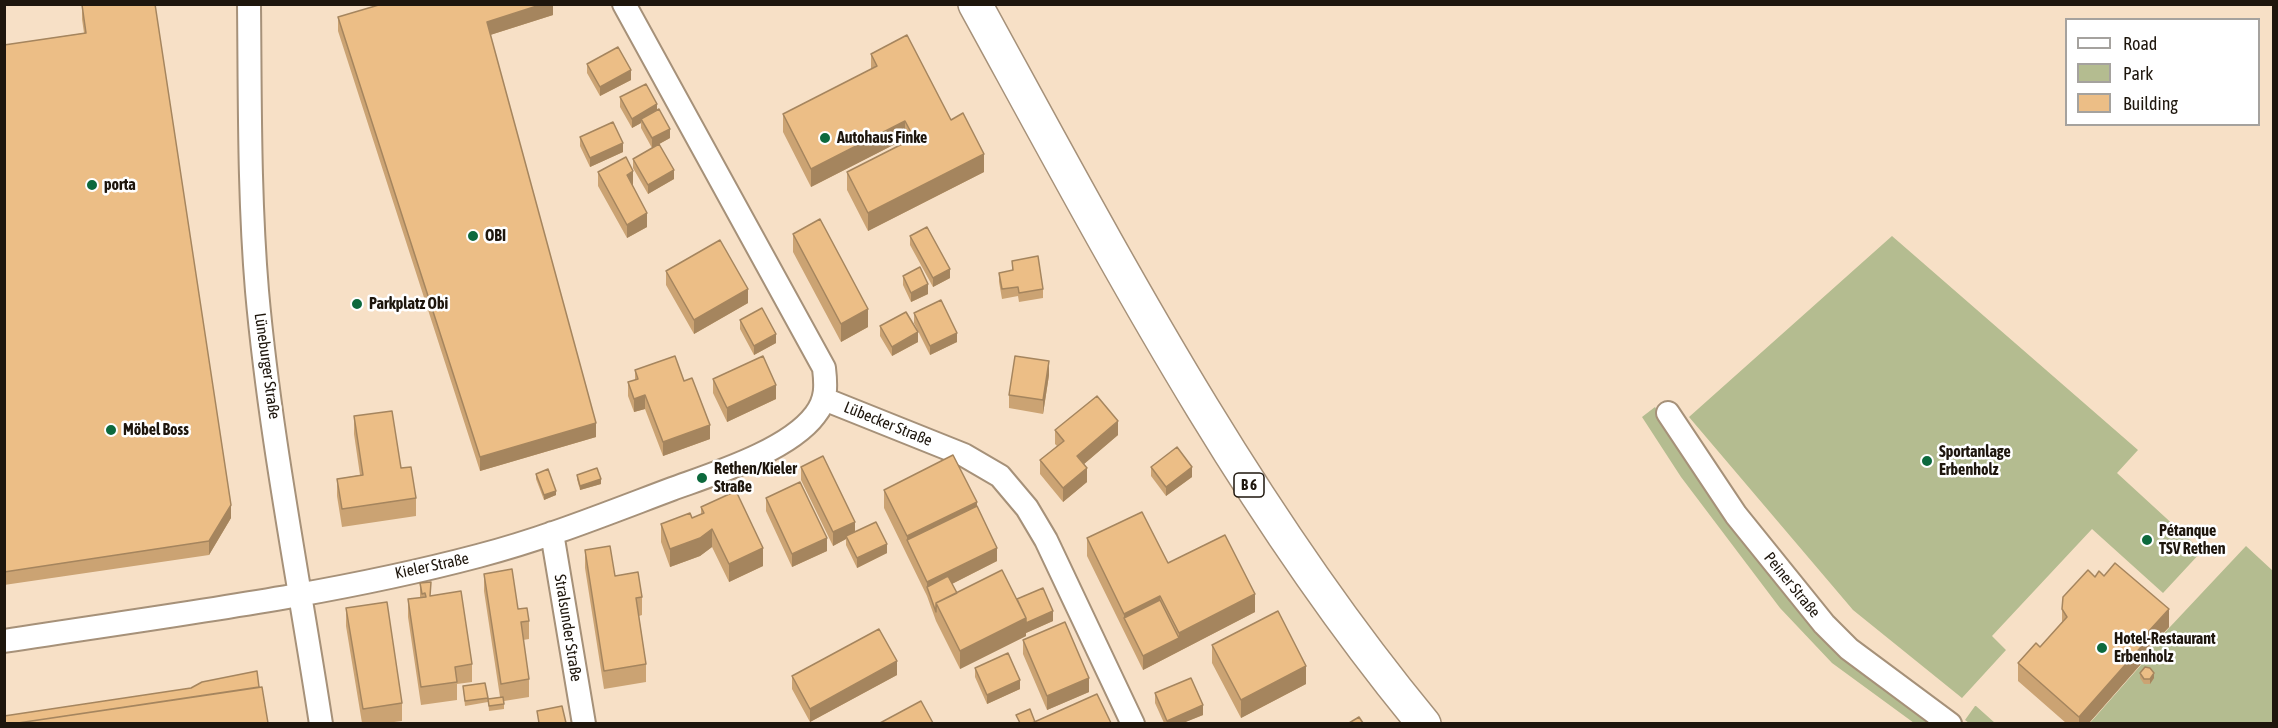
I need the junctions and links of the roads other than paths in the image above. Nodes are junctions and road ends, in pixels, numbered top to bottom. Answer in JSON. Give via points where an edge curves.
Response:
{"nodes":[{"id":1,"x":249,"y":4,"type":"edge"},
{"id":2,"x":624,"y":4,"type":"edge"},
{"id":3,"x":975,"y":4,"type":"edge"},
{"id":4,"x":999,"y":4,"type":"edge"},
{"id":5,"x":824,"y":399,"type":"junction"},
{"id":6,"x":1668,"y":413,"type":"dead end"},
{"id":7,"x":552,"y":534,"type":"junction"},
{"id":8,"x":301,"y":594,"type":"junction"},
{"id":9,"x":4,"y":641,"type":"edge"},
{"id":10,"x":321,"y":723,"type":"edge"},
{"id":11,"x":584,"y":723,"type":"edge"},
{"id":12,"x":1133,"y":723,"type":"edge"},
{"id":13,"x":1424,"y":723,"type":"edge"},
{"id":14,"x":1447,"y":723,"type":"edge"},
{"id":15,"x":1950,"y":723,"type":"edge"}],
"edges":[{"from":1,"to":8,"type":"street","name":"Lüneburger Straße","via":[[257,291]]},
{"from":2,"to":5,"type":"street","name":"Lübecker Straße","via":[[824,368]]},
{"from":3,"to":13,"type":"highway","number":"B 6","via":[[1211,424],[1274,524]]},
{"from":4,"to":14,"type":"highway","number":"B 6","via":[[1124,237],[1226,410],[1363,617]]},
{"from":5,"to":7,"type":"street","name":"Kieler Straße","via":[[815,415],[794,435],[738,464]]},
{"from":5,"to":12,"type":"street","name":"Lübecker Straße","via":[[964,455],[1000,476],[1027,508],[1046,540]]},
{"from":6,"to":15,"type":"street","name":"Peiner Straße","via":[[1737,515],[1824,624],[1849,649]]},
{"from":7,"to":8,"type":"street","name":"Kieler Straße","via":[[479,556]]},
{"from":7,"to":11,"type":"street","name":"Stralsunder Straße"},
{"from":8,"to":9,"type":"street","name":"Kieler Straße"},
{"from":8,"to":10,"type":"street","name":"Lüneburger Straße"}]}
